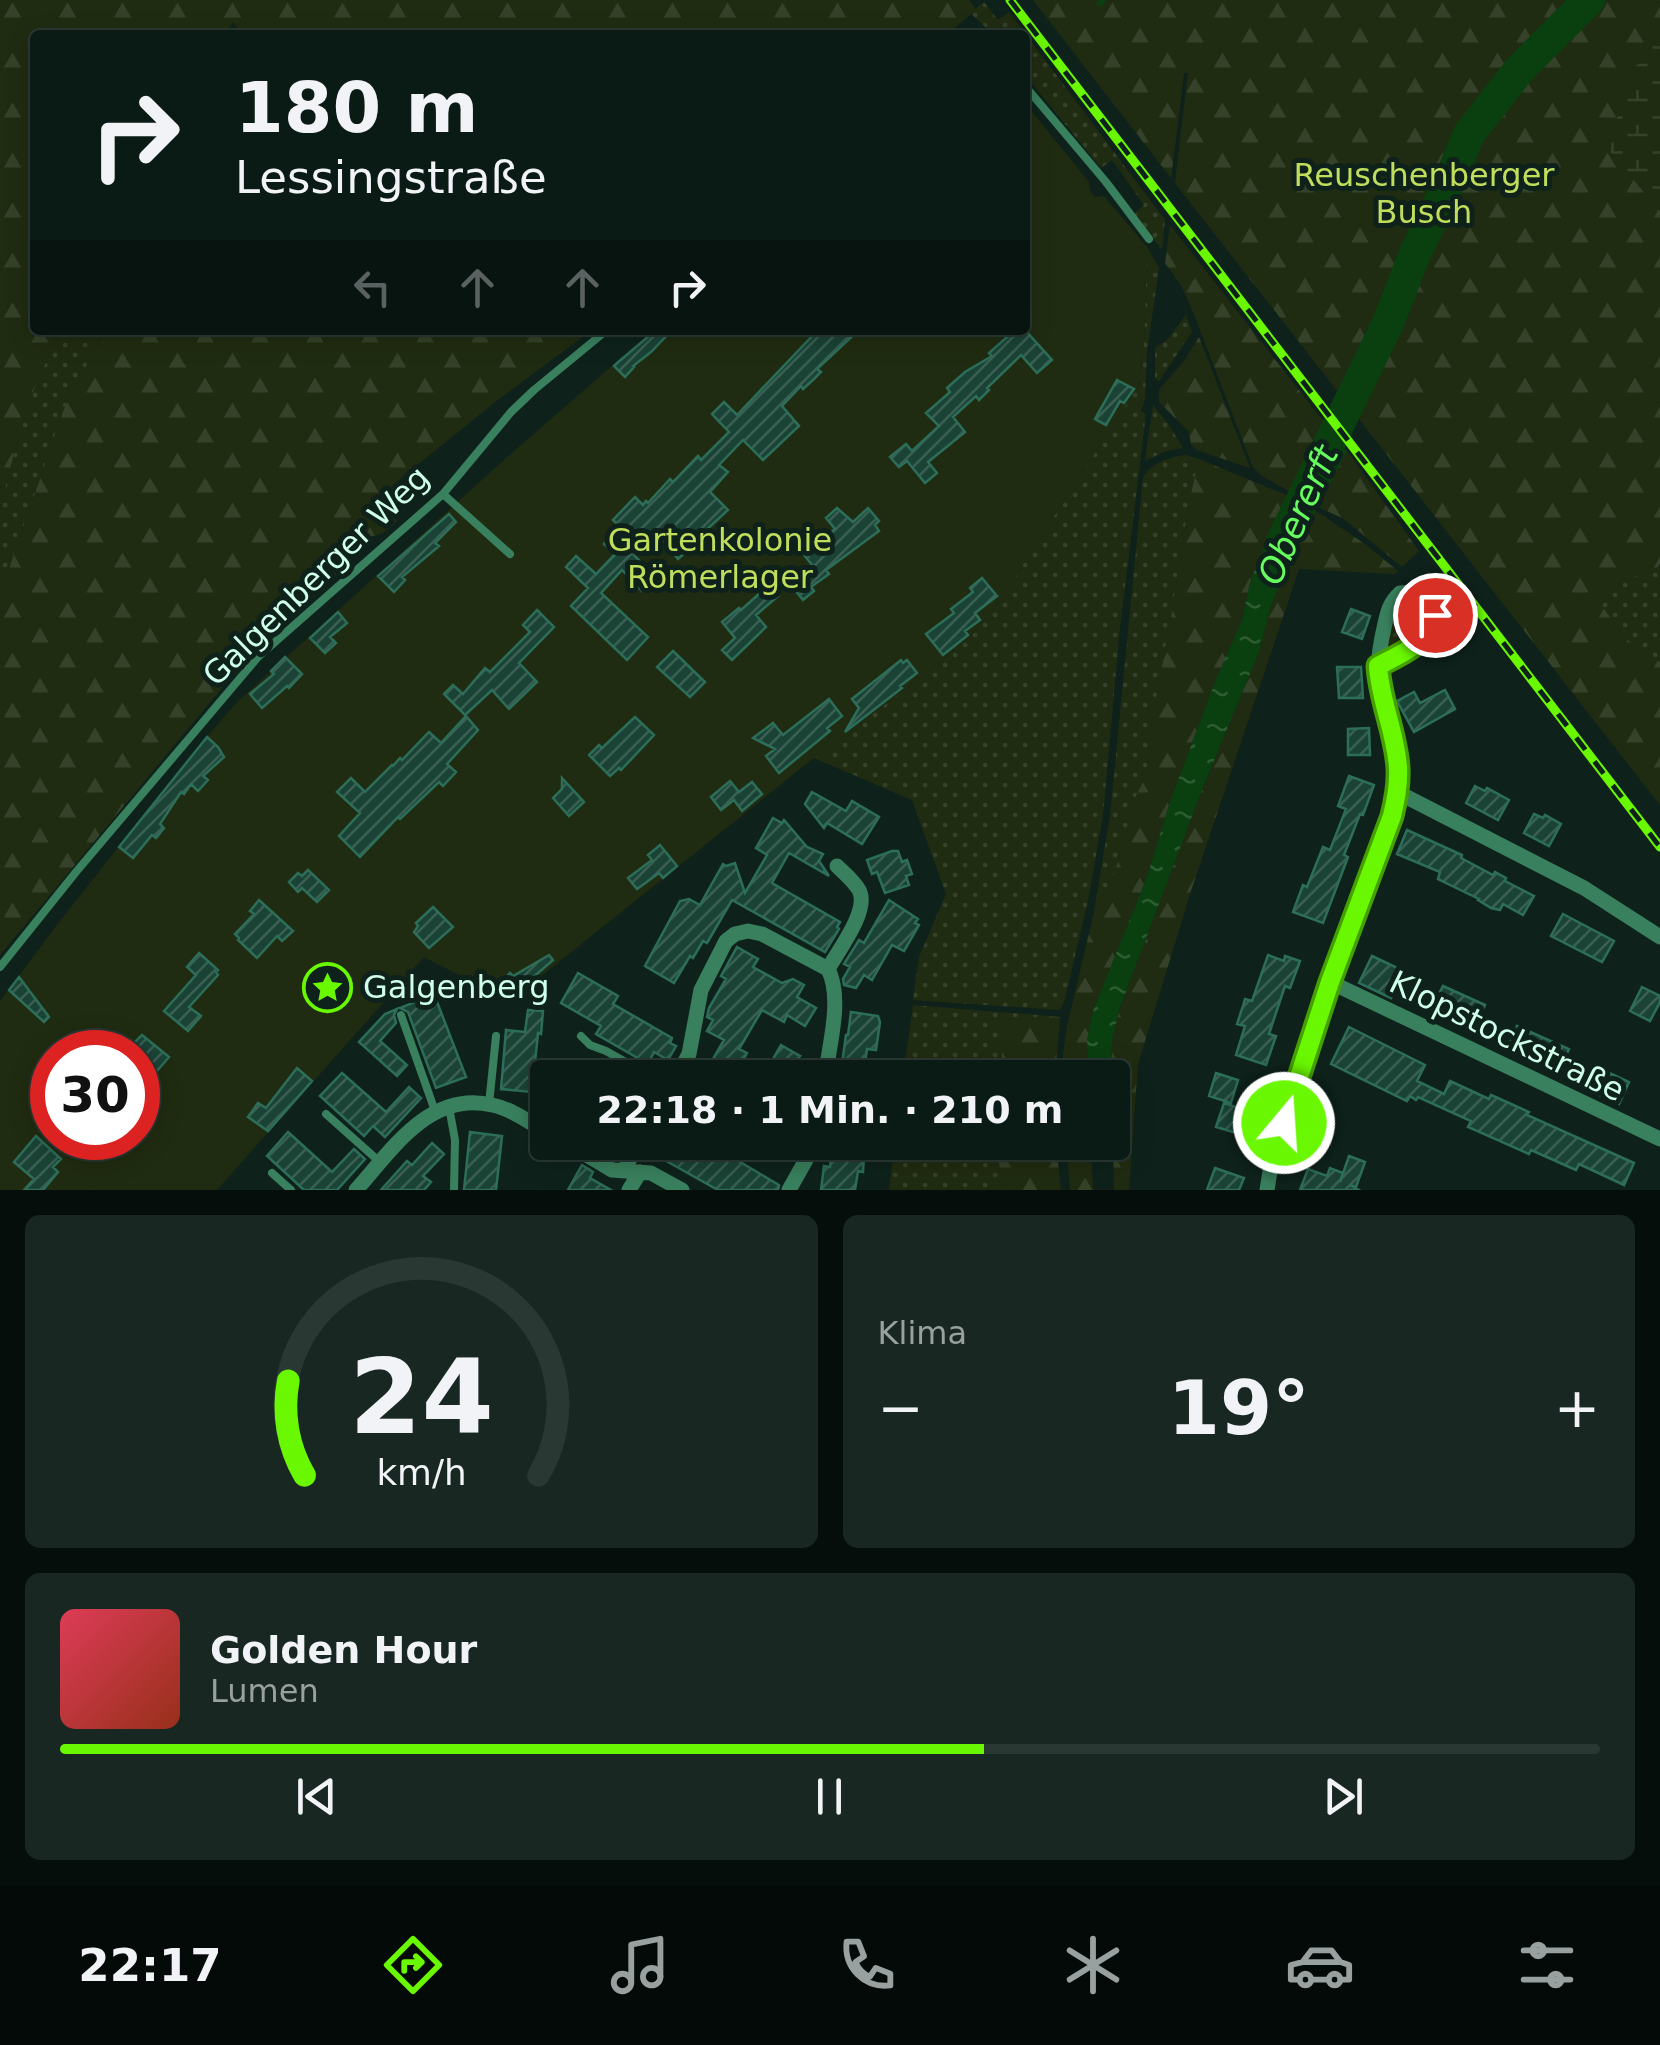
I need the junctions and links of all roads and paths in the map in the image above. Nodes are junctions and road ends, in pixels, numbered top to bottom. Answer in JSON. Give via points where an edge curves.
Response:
{"nodes":[{"id":1,"x":1030,"y":92,"type":"edge"},
{"id":2,"x":1149,"y":239,"type":"dead end"},
{"id":3,"x":601,"y":335,"type":"edge"},
{"id":4,"x":443,"y":494,"type":"junction"},
{"id":5,"x":510,"y":554,"type":"dead end"},
{"id":6,"x":1378,"y":666,"type":"junction"},
{"id":7,"x":1397,"y":792,"type":"junction"},
{"id":8,"x":837,"y":866,"type":"dead end"},
{"id":9,"x":1660,"y":937,"type":"edge"},
{"id":10,"x":0,"y":968,"type":"edge"},
{"id":11,"x":828,"y":969,"type":"junction"},
{"id":12,"x":1330,"y":982,"type":"junction"},
{"id":13,"x":401,"y":1015,"type":"dead end"},
{"id":14,"x":496,"y":1036,"type":"dead end"},
{"id":15,"x":581,"y":1036,"type":"dead end"},
{"id":16,"x":622,"y":1060,"type":"edge"},
{"id":17,"x":686,"y":1060,"type":"edge"},
{"id":18,"x":828,"y":1060,"type":"edge"},
{"id":19,"x":489,"y":1104,"type":"junction"},
{"id":20,"x":442,"y":1109,"type":"junction"},
{"id":21,"x":326,"y":1114,"type":"dead end"},
{"id":22,"x":530,"y":1123,"type":"edge"},
{"id":23,"x":1660,"y":1140,"type":"edge"},
{"id":24,"x":595,"y":1160,"type":"edge"},
{"id":25,"x":635,"y":1160,"type":"edge"},
{"id":26,"x":806,"y":1160,"type":"edge"},
{"id":27,"x":381,"y":1163,"type":"junction"},
{"id":28,"x":632,"y":1171,"type":"junction"},
{"id":29,"x":272,"y":1173,"type":"dead end"},
{"id":30,"x":290,"y":1190,"type":"edge"},
{"id":31,"x":356,"y":1190,"type":"edge"},
{"id":32,"x":454,"y":1190,"type":"edge"},
{"id":33,"x":629,"y":1190,"type":"edge"},
{"id":34,"x":682,"y":1190,"type":"edge"},
{"id":35,"x":789,"y":1190,"type":"edge"},
{"id":36,"x":1267,"y":1190,"type":"edge"}],
"edges":[{"from":1,"to":2,"type":"lane"},
{"from":3,"to":4,"type":"lane","name":"Galgenberger Weg","via":[[511,412]]},
{"from":4,"to":5,"type":"lane"},
{"from":4,"to":10,"type":"lane","name":"Galgenberger Weg","via":[[258,657]]},
{"from":6,"to":6,"type":"street","via":[[1432,629],[1430,600],[1416,592],[1391,601]]},
{"from":6,"to":7,"type":"street"},
{"from":7,"to":9,"type":"street","via":[[1584,888]]},
{"from":7,"to":12,"type":"street"},
{"from":8,"to":11,"type":"street","via":[[862,901]]},
{"from":11,"to":17,"type":"street","via":[[762,934],[735,934],[701,990]]},
{"from":11,"to":18,"type":"street","via":[[836,993]]},
{"from":12,"to":23,"type":"street","name":"Klopstockstraße"},
{"from":12,"to":36,"type":"street"},
{"from":13,"to":20,"type":"lane"},
{"from":14,"to":19,"type":"lane"},
{"from":15,"to":16,"type":"lane"},
{"from":19,"to":20,"type":"street"},
{"from":19,"to":22,"type":"street"},
{"from":20,"to":27,"type":"street","via":[[414,1126]]},
{"from":20,"to":32,"type":"lane","via":[[455,1140]]},
{"from":21,"to":27,"type":"lane"},
{"from":24,"to":28,"type":"street"},
{"from":25,"to":28,"type":"street"},
{"from":26,"to":35,"type":"street"},
{"from":27,"to":31,"type":"street"},
{"from":28,"to":33,"type":"street"},
{"from":28,"to":34,"type":"street","via":[[651,1172]]},
{"from":29,"to":30,"type":"lane"}]}
